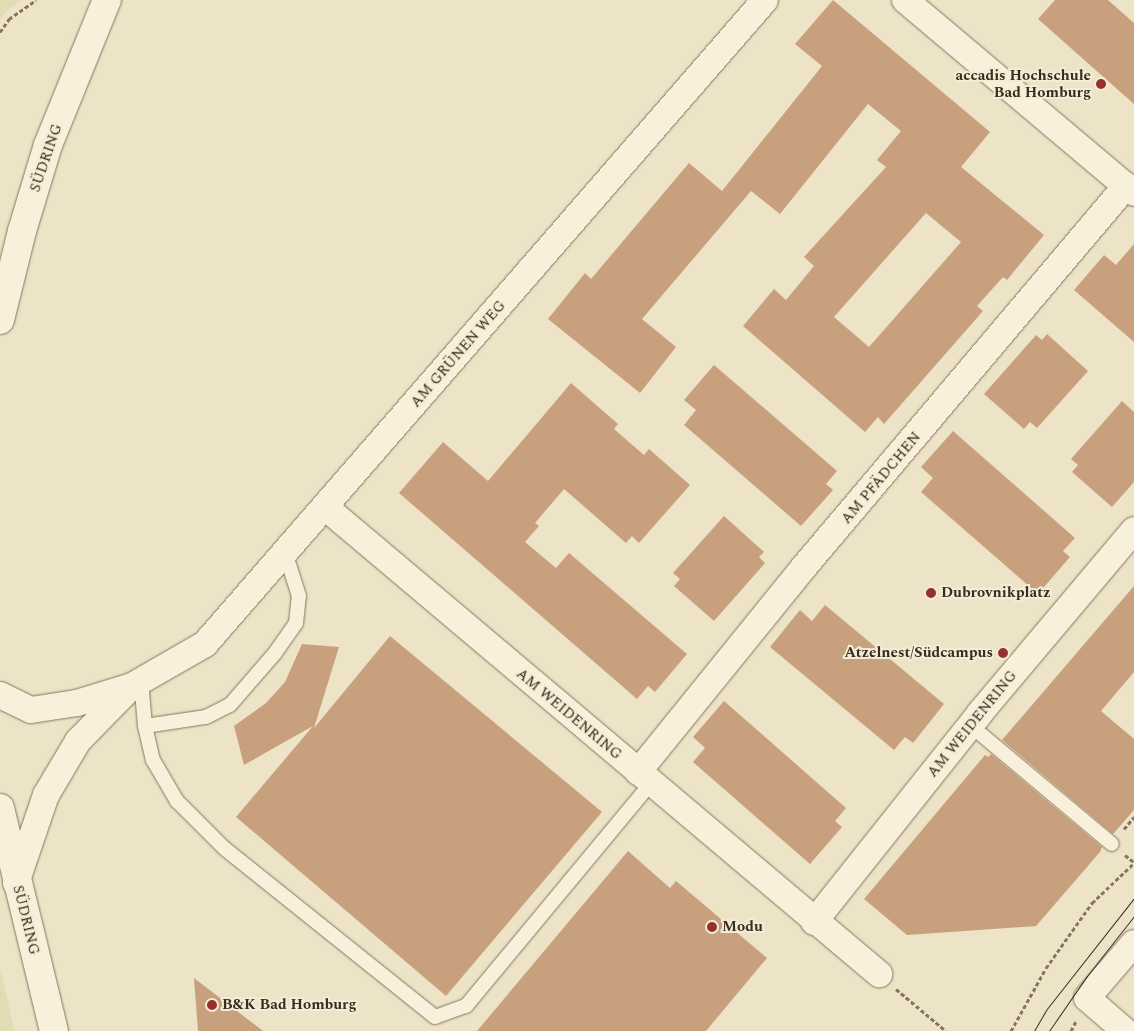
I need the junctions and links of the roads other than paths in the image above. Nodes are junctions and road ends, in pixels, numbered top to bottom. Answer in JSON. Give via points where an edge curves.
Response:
{"nodes":[{"id":1,"x":107,"y":0,"type":"edge"},
{"id":2,"x":765,"y":0,"type":"edge"},
{"id":3,"x":905,"y":0,"type":"edge"},
{"id":4,"x":1130,"y":189,"type":"edge"},
{"id":5,"x":0,"y":320,"type":"edge"},
{"id":6,"x":324,"y":507,"type":"junction"},
{"id":7,"x":1134,"y":530,"type":"edge"},
{"id":8,"x":285,"y":552,"type":"junction"},
{"id":9,"x":137,"y":683,"type":"junction"},
{"id":10,"x":0,"y":695,"type":"edge"},
{"id":11,"x":145,"y":726,"type":"junction"},
{"id":12,"x":970,"y":726,"type":"junction"},
{"id":13,"x":645,"y":777,"type":"junction"},
{"id":14,"x":0,"y":808,"type":"edge"},
{"id":15,"x":1115,"y":840,"type":"road end"},
{"id":16,"x":16,"y":883,"type":"junction"},
{"id":17,"x":814,"y":922,"type":"junction"},
{"id":18,"x":1134,"y":943,"type":"edge"},
{"id":19,"x":879,"y":974,"type":"road end"},
{"id":20,"x":54,"y":1031,"type":"edge"},
{"id":21,"x":1125,"y":1031,"type":"edge"}],
"edges":[{"from":1,"to":5,"type":"main road","name":"SÜDRING","via":[[48,145]]},
{"from":2,"to":6,"type":"street","name":"AM GRÜNEN WEG"},
{"from":3,"to":4,"type":"street"},
{"from":4,"to":13,"type":"street","name":"AM PFÄDCHEN","via":[[804,567]]},
{"from":6,"to":8,"type":"street","name":"AM GRÜNEN WEG"},
{"from":6,"to":13,"type":"street","name":"AM WEIDENRING"},
{"from":7,"to":12,"type":"street","name":"AM WEIDENRING"},
{"from":8,"to":9,"type":"street","name":"AM GRÜNEN WEG","via":[[205,644]]},
{"from":8,"to":11,"type":"lane","via":[[299,596],[296,623],[275,653],[230,705],[206,717]]},
{"from":9,"to":10,"type":"street","name":"AM GRÜNEN WEG","via":[[77,703],[31,710]]},
{"from":9,"to":11,"type":"lane"},
{"from":9,"to":16,"type":"street","name":"AM GRÜNEN WEG","via":[[78,741],[50,787]]},
{"from":11,"to":13,"type":"lane","via":[[153,760],[177,801],[224,848],[435,1017],[466,1006]]},
{"from":12,"to":15,"type":"lane"},
{"from":12,"to":17,"type":"street","name":"AM WEIDENRING"},
{"from":13,"to":17,"type":"street","name":"AM WEIDENRING"},
{"from":14,"to":16,"type":"main road","name":"SÜDRING"},
{"from":16,"to":20,"type":"main road","name":"SÜDRING"},
{"from":17,"to":19,"type":"street","name":"AM WEIDENRING"},
{"from":18,"to":21,"type":"street","via":[[1087,998]]}]}
